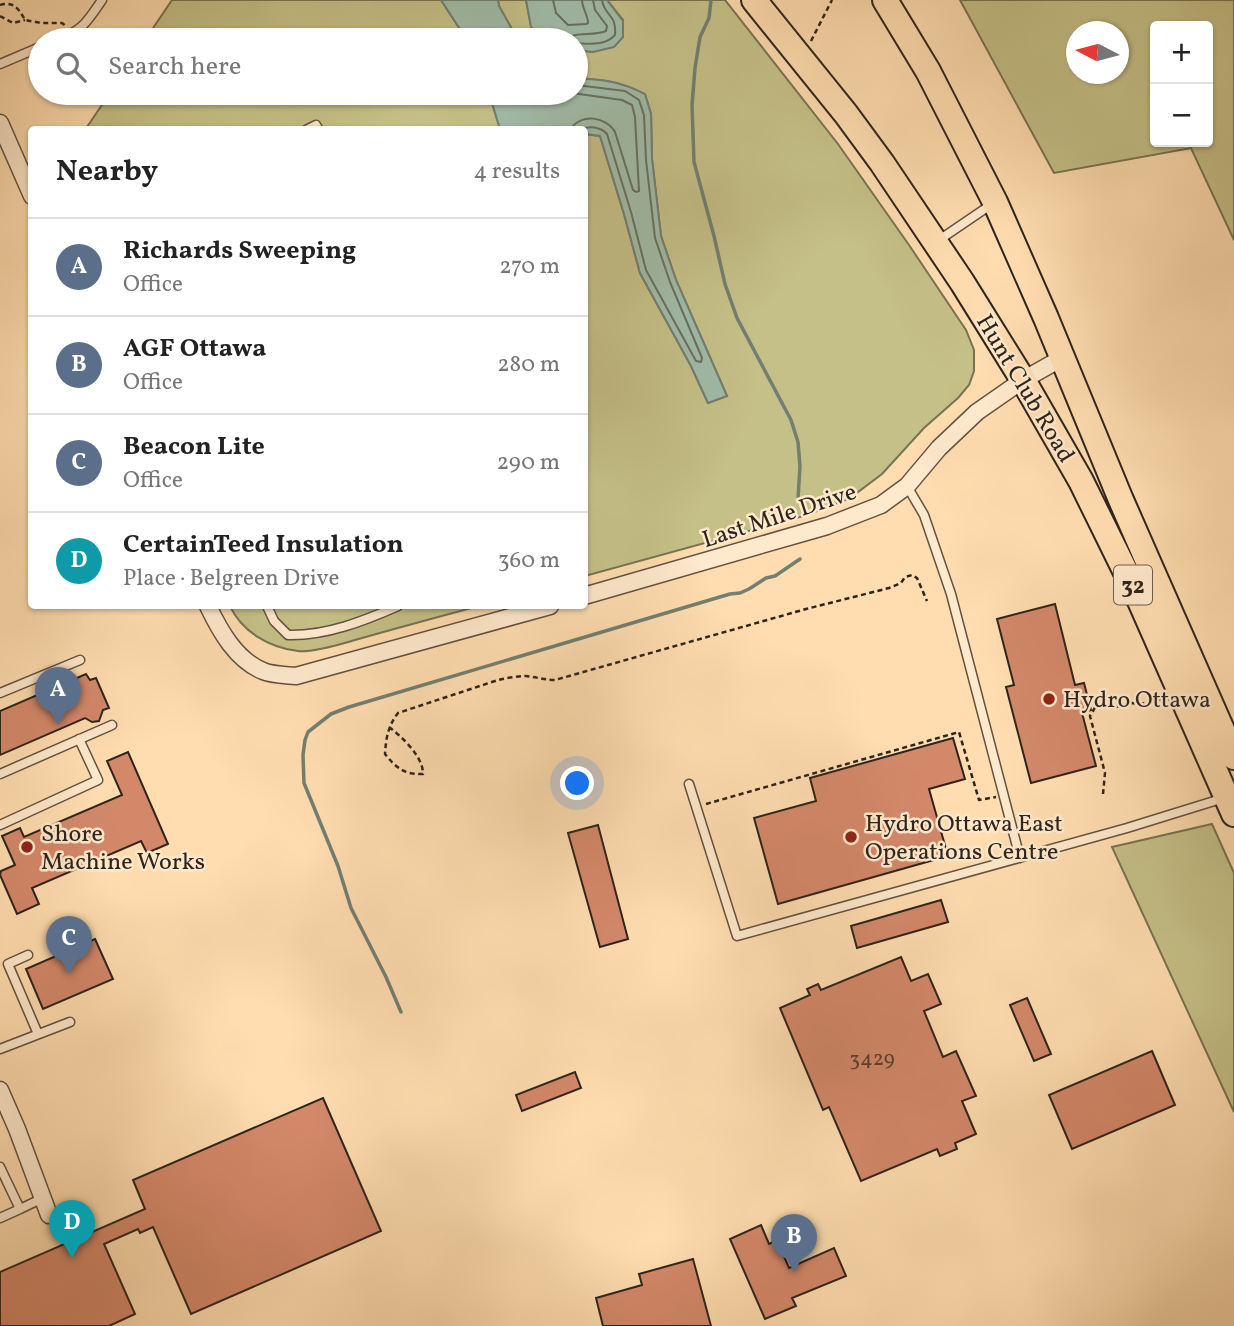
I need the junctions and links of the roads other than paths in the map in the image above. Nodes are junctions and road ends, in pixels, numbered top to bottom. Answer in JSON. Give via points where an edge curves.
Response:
{"nodes":[{"id":1,"x":102,"y":0,"type":"edge"},
{"id":2,"x":754,"y":0,"type":"edge"},
{"id":3,"x":885,"y":0,"type":"edge"},
{"id":4,"x":80,"y":28,"type":"edge"},
{"id":5,"x":28,"y":52,"type":"edge"},
{"id":6,"x":0,"y":64,"type":"edge"},
{"id":7,"x":0,"y":123,"type":"edge"},
{"id":8,"x":28,"y":187,"type":"edge"},
{"id":9,"x":995,"y":202,"type":"junction"},
{"id":10,"x":936,"y":242,"type":"junction"},
{"id":11,"x":1062,"y":358,"type":"junction"},
{"id":12,"x":1023,"y":380,"type":"junction"},
{"id":13,"x":907,"y":486,"type":"junction"},
{"id":14,"x":588,"y":595,"type":"edge"},
{"id":15,"x":209,"y":609,"type":"edge"},
{"id":16,"x":268,"y":609,"type":"edge"},
{"id":17,"x":391,"y":609,"type":"edge"},
{"id":18,"x":508,"y":611,"type":"edge"},
{"id":19,"x":1179,"y":632,"type":"junction"},
{"id":20,"x":80,"y":660,"type":"dead end"},
{"id":21,"x":0,"y":693,"type":"edge"},
{"id":22,"x":112,"y":724,"type":"dead end"},
{"id":23,"x":79,"y":739,"type":"junction"},
{"id":24,"x":1234,"y":757,"type":"edge"},
{"id":25,"x":0,"y":774,"type":"edge"},
{"id":26,"x":689,"y":784,"type":"dead end"},
{"id":27,"x":1232,"y":802,"type":"edge"},
{"id":28,"x":0,"y":825,"type":"edge"},
{"id":29,"x":1020,"y":858,"type":"junction"},
{"id":30,"x":27,"y":955,"type":"dead end"},
{"id":31,"x":70,"y":1022,"type":"dead end"},
{"id":32,"x":38,"y":1034,"type":"junction"},
{"id":33,"x":0,"y":1049,"type":"edge"},
{"id":34,"x":0,"y":1090,"type":"edge"},
{"id":35,"x":0,"y":1168,"type":"edge"},
{"id":36,"x":43,"y":1198,"type":"junction"},
{"id":37,"x":20,"y":1209,"type":"junction"},
{"id":38,"x":49,"y":1215,"type":"dead end"},
{"id":39,"x":0,"y":1218,"type":"edge"}],
"edges":[{"from":1,"to":4,"type":"lane"},
{"from":2,"to":10,"type":"main road","name":"Hunt Club Road","number":"32","via":[[846,114]]},
{"from":3,"to":9,"type":"main road","name":"Hunt Club Road","number":"32","via":[[928,71]]},
{"from":5,"to":6,"type":"lane"},
{"from":7,"to":8,"type":"street"},
{"from":9,"to":10,"type":"lane"},
{"from":9,"to":11,"type":"main road","name":"Hunt Club Road","number":"32"},
{"from":10,"to":12,"type":"main road","name":"Hunt Club Road","number":"32"},
{"from":11,"to":12,"type":"street","name":"Last Mile Drive"},
{"from":11,"to":19,"type":"main road","name":"Hunt Club Road","number":"32"},
{"from":12,"to":13,"type":"street","name":"Last Mile Drive","via":[[957,430]]},
{"from":12,"to":19,"type":"main road","via":[[1034,380],[1052,396]]},
{"from":12,"to":27,"type":"main road","name":"Hunt Club Road","number":"32","via":[[1112,544]]},
{"from":13,"to":14,"type":"street","name":"Last Mile Drive","via":[[881,505],[827,526]]},
{"from":13,"to":29,"type":"lane","via":[[925,515],[944,574]]},
{"from":15,"to":18,"type":"street","via":[[240,656],[265,672],[296,676]]},
{"from":16,"to":17,"type":"lane","via":[[288,635],[306,635]]},
{"from":19,"to":24,"type":"main road","name":"Hunt Club Road","number":"32"},
{"from":20,"to":21,"type":"lane"},
{"from":22,"to":23,"type":"lane"},
{"from":23,"to":25,"type":"lane"},
{"from":23,"to":28,"type":"lane","via":[[98,780]]},
{"from":26,"to":29,"type":"lane","via":[[737,936]]},
{"from":27,"to":29,"type":"lane"},
{"from":30,"to":32,"type":"lane","via":[[8,964]]},
{"from":31,"to":32,"type":"lane"},
{"from":32,"to":33,"type":"lane"},
{"from":34,"to":36,"type":"street"},
{"from":35,"to":37,"type":"lane"},
{"from":36,"to":37,"type":"lane"},
{"from":36,"to":38,"type":"street"},
{"from":37,"to":39,"type":"lane"}]}
